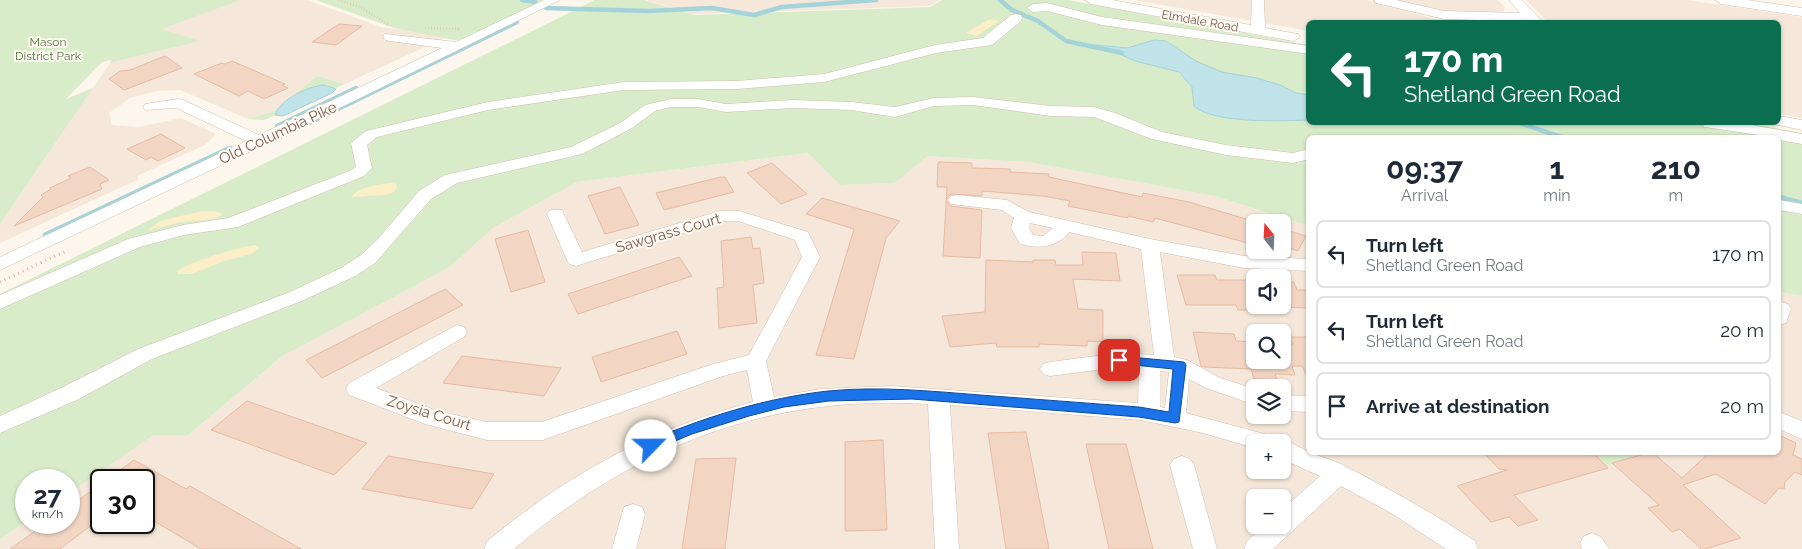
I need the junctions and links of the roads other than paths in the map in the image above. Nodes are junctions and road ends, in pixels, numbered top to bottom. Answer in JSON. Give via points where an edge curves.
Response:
{"nodes":[{"id":1,"x":554,"y":0,"type":"edge"},
{"id":2,"x":1091,"y":0,"type":"edge"},
{"id":3,"x":1258,"y":0,"type":"edge"},
{"id":4,"x":1380,"y":0,"type":"edge"},
{"id":5,"x":1515,"y":0,"type":"edge"},
{"id":6,"x":1721,"y":0,"type":"edge"},
{"id":7,"x":1777,"y":0,"type":"edge"},
{"id":8,"x":1033,"y":8,"type":"dead end"},
{"id":9,"x":1798,"y":11,"type":"edge"},
{"id":10,"x":1016,"y":18,"type":"dead end"},
{"id":11,"x":1533,"y":20,"type":"edge"},
{"id":12,"x":1258,"y":31,"type":"junction"},
{"id":13,"x":393,"y":32,"type":"road end"},
{"id":14,"x":1306,"y":39,"type":"edge"},
{"id":15,"x":456,"y":46,"type":"junction"},
{"id":16,"x":1306,"y":50,"type":"edge"},
{"id":17,"x":150,"y":107,"type":"dead end"},
{"id":18,"x":1781,"y":121,"type":"edge"},
{"id":19,"x":1722,"y":125,"type":"edge"},
{"id":20,"x":1802,"y":125,"type":"edge"},
{"id":21,"x":1779,"y":135,"type":"edge"},
{"id":22,"x":1781,"y":135,"type":"edge"},
{"id":23,"x":1802,"y":139,"type":"edge"},
{"id":24,"x":260,"y":141,"type":"junction"},
{"id":25,"x":1306,"y":155,"type":"edge"},
{"id":26,"x":957,"y":200,"type":"dead end"},
{"id":27,"x":1781,"y":205,"type":"edge"},
{"id":28,"x":1802,"y":209,"type":"edge"},
{"id":29,"x":556,"y":214,"type":"dead end"},
{"id":30,"x":1150,"y":245,"type":"junction"},
{"id":31,"x":0,"y":264,"type":"edge"},
{"id":32,"x":1306,"y":265,"type":"edge"},
{"id":33,"x":0,"y":303,"type":"edge"},
{"id":34,"x":457,"y":332,"type":"dead end"},
{"id":35,"x":756,"y":361,"type":"junction"},
{"id":36,"x":1165,"y":363,"type":"junction"},
{"id":37,"x":1050,"y":369,"type":"dead end"},
{"id":38,"x":1246,"y":394,"type":"edge"},
{"id":39,"x":939,"y":398,"type":"junction"},
{"id":40,"x":1291,"y":403,"type":"edge"},
{"id":41,"x":1306,"y":404,"type":"edge"},
{"id":42,"x":766,"y":407,"type":"junction"},
{"id":43,"x":1149,"y":414,"type":"junction"},
{"id":44,"x":1175,"y":418,"type":"junction"},
{"id":45,"x":1781,"y":421,"type":"edge"},
{"id":46,"x":0,"y":425,"type":"edge"},
{"id":47,"x":1802,"y":430,"type":"edge"},
{"id":48,"x":1246,"y":437,"type":"edge"},
{"id":49,"x":1291,"y":453,"type":"edge"},
{"id":50,"x":1182,"y":465,"type":"dead end"},
{"id":51,"x":1339,"y":473,"type":"junction"},
{"id":52,"x":633,"y":514,"type":"dead end"},
{"id":53,"x":496,"y":549,"type":"edge"},
{"id":54,"x":624,"y":549,"type":"edge"},
{"id":55,"x":947,"y":549,"type":"edge"},
{"id":56,"x":1205,"y":549,"type":"edge"},
{"id":57,"x":1256,"y":549,"type":"edge"},
{"id":58,"x":1466,"y":549,"type":"edge"}],
"edges":[{"from":1,"to":15,"type":"street","name":"Old Columbia Pike"},
{"from":2,"to":12,"type":"street","name":"Elmdale Road"},
{"from":3,"to":12,"type":"street"},
{"from":4,"to":11,"type":"street","via":[[1444,15]]},
{"from":5,"to":11,"type":"street"},
{"from":6,"to":9,"type":"street"},
{"from":7,"to":9,"type":"street"},
{"from":8,"to":16,"type":"street","via":[[1047,7],[1102,21]]},
{"from":10,"to":33,"type":"street","via":[[987,42],[928,50],[824,78],[737,85],[624,86],[488,106],[372,134],[359,142],[364,168],[358,173],[232,223],[183,230],[134,243]]},
{"from":12,"to":14,"type":"street","name":"Elmdale Road"},
{"from":13,"to":15,"type":"street"},
{"from":15,"to":24,"type":"street","name":"Old Columbia Pike"},
{"from":17,"to":24,"type":"street","via":[[178,103]]},
{"from":18,"to":20,"type":"street"},
{"from":19,"to":21,"type":"street"},
{"from":22,"to":23,"type":"street"},
{"from":24,"to":31,"type":"street","name":"Old Columbia Pike"},
{"from":25,"to":46,"type":"street","via":[[1280,157],[1175,141],[1094,112],[1051,111],[956,100],[894,112],[851,106],[793,104],[726,108],[671,103],[650,108],[627,125],[576,151],[451,179],[425,195],[384,243],[348,272],[297,296],[145,354],[69,394]]},
{"from":26,"to":30,"type":"street","via":[[1007,205],[1023,216]]},
{"from":27,"to":28,"type":"street"},
{"from":29,"to":35,"type":"street","name":"Sawgrass Court","via":[[576,260],[720,216],[739,216],[802,236],[811,257]]},
{"from":30,"to":32,"type":"street","via":[[1244,262]]},
{"from":30,"to":36,"type":"street"},
{"from":34,"to":35,"type":"street","name":"Zoysia Court","via":[[357,389],[433,418],[487,430],[543,431],[720,369]]},
{"from":35,"to":42,"type":"street"},
{"from":36,"to":37,"type":"street","via":[[1119,360]]},
{"from":36,"to":38,"type":"street"},
{"from":36,"to":43,"type":"street"},
{"from":36,"to":44,"type":"street"},
{"from":39,"to":42,"type":"street","via":[[912,394],[829,396]]},
{"from":39,"to":43,"type":"street"},
{"from":39,"to":55,"type":"street"},
{"from":40,"to":41,"type":"street"},
{"from":42,"to":53,"type":"street","via":[[687,430],[602,471],[556,500]]},
{"from":43,"to":44,"type":"street"},
{"from":44,"to":48,"type":"street"},
{"from":45,"to":47,"type":"street"},
{"from":49,"to":51,"type":"street"},
{"from":50,"to":56,"type":"street"},
{"from":51,"to":57,"type":"street"},
{"from":51,"to":58,"type":"street","via":[[1435,527]]},
{"from":52,"to":54,"type":"street"}]}
